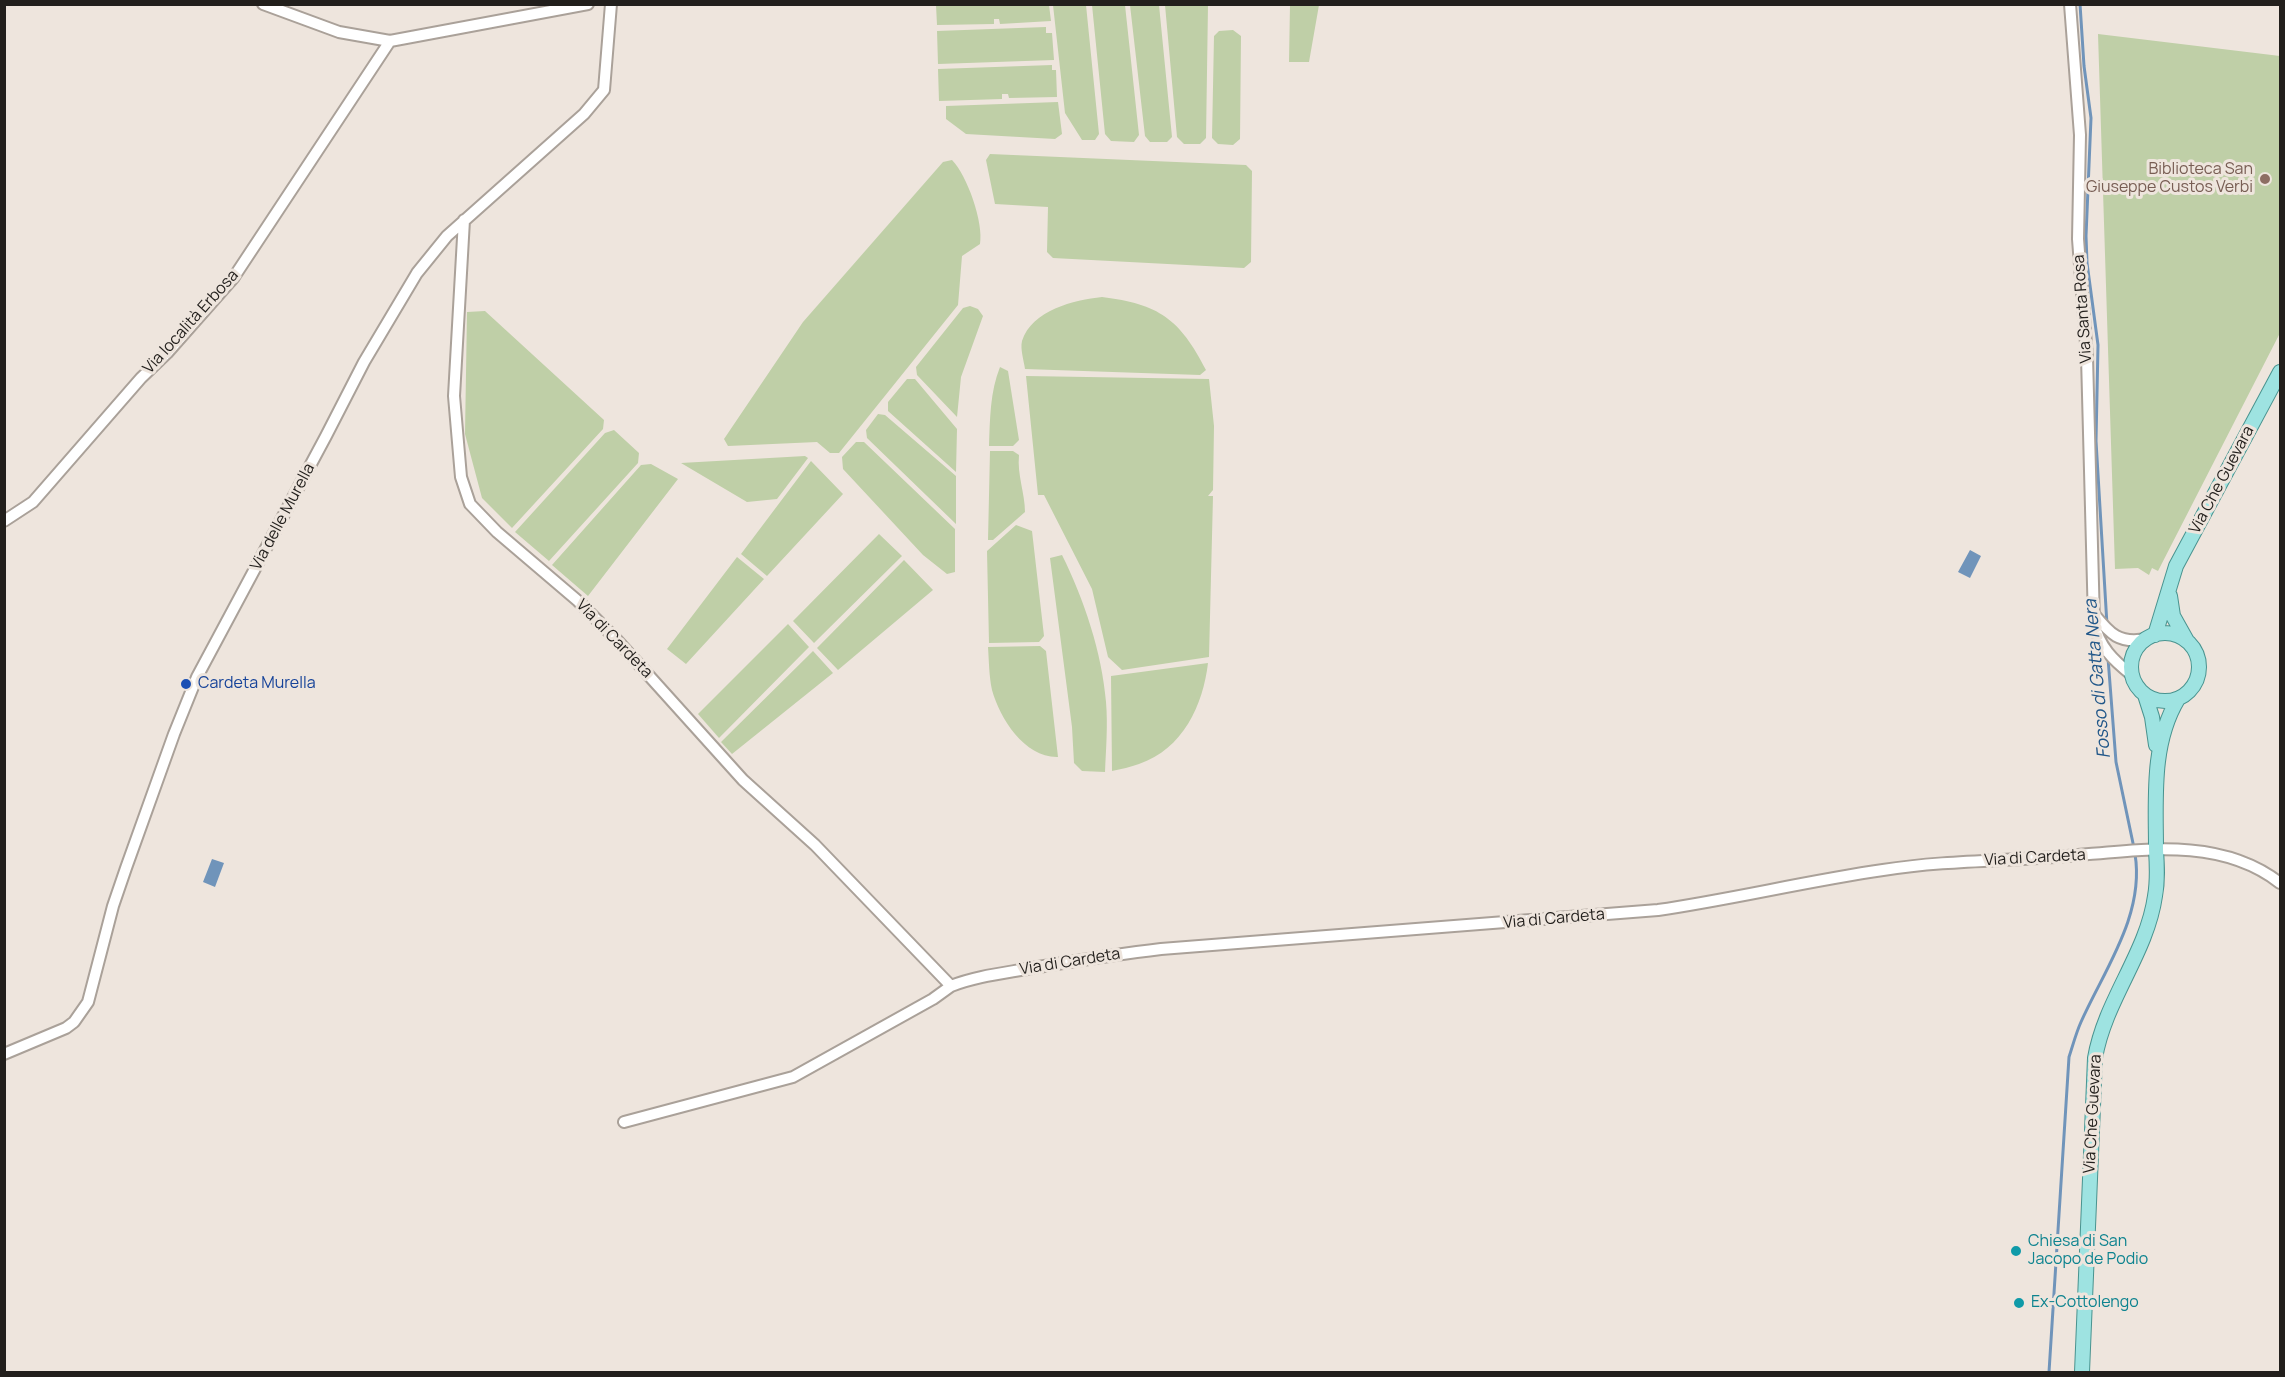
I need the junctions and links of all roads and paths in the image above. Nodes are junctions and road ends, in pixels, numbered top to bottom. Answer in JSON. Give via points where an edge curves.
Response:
{"nodes":[{"id":1,"x":263,"y":4,"type":"edge"},
{"id":2,"x":588,"y":4,"type":"edge"},
{"id":3,"x":611,"y":4,"type":"edge"},
{"id":4,"x":2070,"y":4,"type":"edge"},
{"id":5,"x":390,"y":41,"type":"junction"},
{"id":6,"x":464,"y":220,"type":"junction"},
{"id":7,"x":2280,"y":372,"type":"edge"},
{"id":8,"x":4,"y":521,"type":"edge"},
{"id":9,"x":2169,"y":591,"type":"junction"},
{"id":10,"x":2093,"y":614,"type":"junction"},
{"id":11,"x":2151,"y":637,"type":"junction"},
{"id":12,"x":2187,"y":641,"type":"junction"},
{"id":13,"x":2132,"y":675,"type":"junction"},
{"id":14,"x":2145,"y":695,"type":"junction"},
{"id":15,"x":2178,"y":699,"type":"junction"},
{"id":16,"x":2158,"y":759,"type":"junction"},
{"id":17,"x":2149,"y":850,"type":"junction"},
{"id":18,"x":2280,"y":883,"type":"edge"},
{"id":19,"x":951,"y":986,"type":"junction"},
{"id":20,"x":4,"y":1054,"type":"edge"},
{"id":21,"x":624,"y":1122,"type":"dead end"},
{"id":22,"x":2082,"y":1372,"type":"edge"}],
"edges":[{"from":1,"to":5,"type":"street","via":[[339,32]]},
{"from":2,"to":5,"type":"street"},
{"from":3,"to":6,"type":"street","name":"Via delle Murella","via":[[604,90],[584,114]]},
{"from":4,"to":10,"type":"street","name":"Via Santa Rosa","via":[[2080,125],[2078,239],[2086,357]]},
{"from":5,"to":8,"type":"street","name":"Via località Erbosa","via":[[234,277],[33,502]]},
{"from":6,"to":19,"type":"street","name":"Via di Cardeta","via":[[454,396],[461,477],[470,504],[615,638],[743,780],[815,845]]},
{"from":6,"to":20,"type":"street","name":"Via delle Murella","via":[[417,273],[364,362],[197,677],[113,906],[88,1002],[66,1028]]},
{"from":7,"to":9,"type":"main road","name":"Via Che Guevara","via":[[2178,561]]},
{"from":9,"to":11,"type":"main road","name":"Via Che Guevara"},
{"from":9,"to":12,"type":"main road","name":"Via Che Guevara","via":[[2173,616]]},
{"from":10,"to":11,"type":"street","via":[[2108,631],[2124,640]]},
{"from":10,"to":13,"type":"street","name":"Via Santa Rosa","via":[[2095,632],[2103,647]]},
{"from":11,"to":12,"type":"main road","via":[[2168,633]]},
{"from":11,"to":13,"type":"main road","via":[[2134,655]]},
{"from":12,"to":15,"type":"main road","via":[[2197,654],[2200,670],[2192,690]]},
{"from":13,"to":14,"type":"main road"},
{"from":14,"to":15,"type":"main road","via":[[2157,701]]},
{"from":14,"to":16,"type":"main road","name":"Via Che Guevara"},
{"from":15,"to":16,"type":"main road","name":"Via Che Guevara","via":[[2168,717]]},
{"from":16,"to":17,"type":"main road","name":"Via Che Guevara"},
{"from":17,"to":18,"type":"street","name":"Via di Cardeta","via":[[2230,857],[2258,868]]},
{"from":17,"to":19,"type":"street","name":"Via di Cardeta","via":[[1894,868],[1658,910],[1111,954]]},
{"from":17,"to":22,"type":"main road","name":"Via Che Guevara","via":[[2157,884],[2152,911],[2103,1026],[2095,1058]]},
{"from":19,"to":21,"type":"street","name":"Via di Cardeta","via":[[793,1077]]}]}
